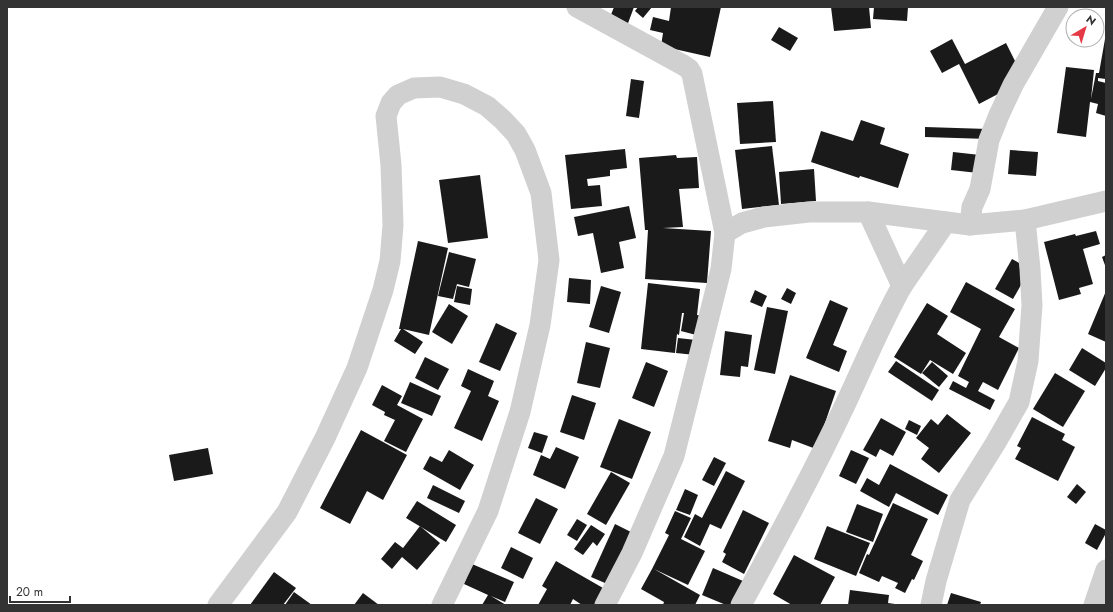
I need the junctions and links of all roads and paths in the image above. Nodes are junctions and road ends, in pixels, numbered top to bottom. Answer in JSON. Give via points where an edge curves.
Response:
{"nodes":[{"id":1,"x":577,"y":7,"type":"edge"},
{"id":2,"x":1058,"y":7,"type":"edge"},
{"id":3,"x":1106,"y":201,"type":"edge"},
{"id":4,"x":868,"y":212,"type":"junction"},
{"id":5,"x":1025,"y":220,"type":"junction"},
{"id":6,"x":946,"y":222,"type":"junction"},
{"id":7,"x":970,"y":225,"type":"junction"},
{"id":8,"x":725,"y":233,"type":"junction"},
{"id":9,"x":902,"y":286,"type":"junction"},
{"id":10,"x":1106,"y":570,"type":"edge"},
{"id":11,"x":218,"y":605,"type":"edge"},
{"id":12,"x":442,"y":605,"type":"edge"},
{"id":13,"x":605,"y":605,"type":"edge"},
{"id":14,"x":741,"y":605,"type":"edge"},
{"id":15,"x":931,"y":605,"type":"edge"},
{"id":16,"x":1094,"y":605,"type":"edge"}],
"edges":[{"from":1,"to":8,"type":"street","via":[[689,69]]},
{"from":2,"to":7,"type":"street","via":[[1013,85],[999,115],[989,140]]},
{"from":3,"to":5,"type":"street"},
{"from":4,"to":6,"type":"street"},
{"from":4,"to":8,"type":"street","via":[[809,212],[764,217],[742,223]]},
{"from":4,"to":9,"type":"street"},
{"from":5,"to":7,"type":"street"},
{"from":5,"to":15,"type":"street","via":[[1032,304],[1028,361],[1019,402],[960,500]]},
{"from":6,"to":7,"type":"street"},
{"from":6,"to":9,"type":"street"},
{"from":8,"to":13,"type":"street","via":[[721,269],[674,456],[632,553]]},
{"from":9,"to":14,"type":"street","via":[[783,528]]},
{"from":10,"to":16,"type":"street"},
{"from":11,"to":12,"type":"street","via":[[287,512],[357,368],[390,261],[394,225],[386,116],[391,103],[398,95],[414,88],[440,87],[464,94],[487,106],[516,134],[525,150],[541,193],[549,260],[540,325],[518,419],[488,511]]}]}
